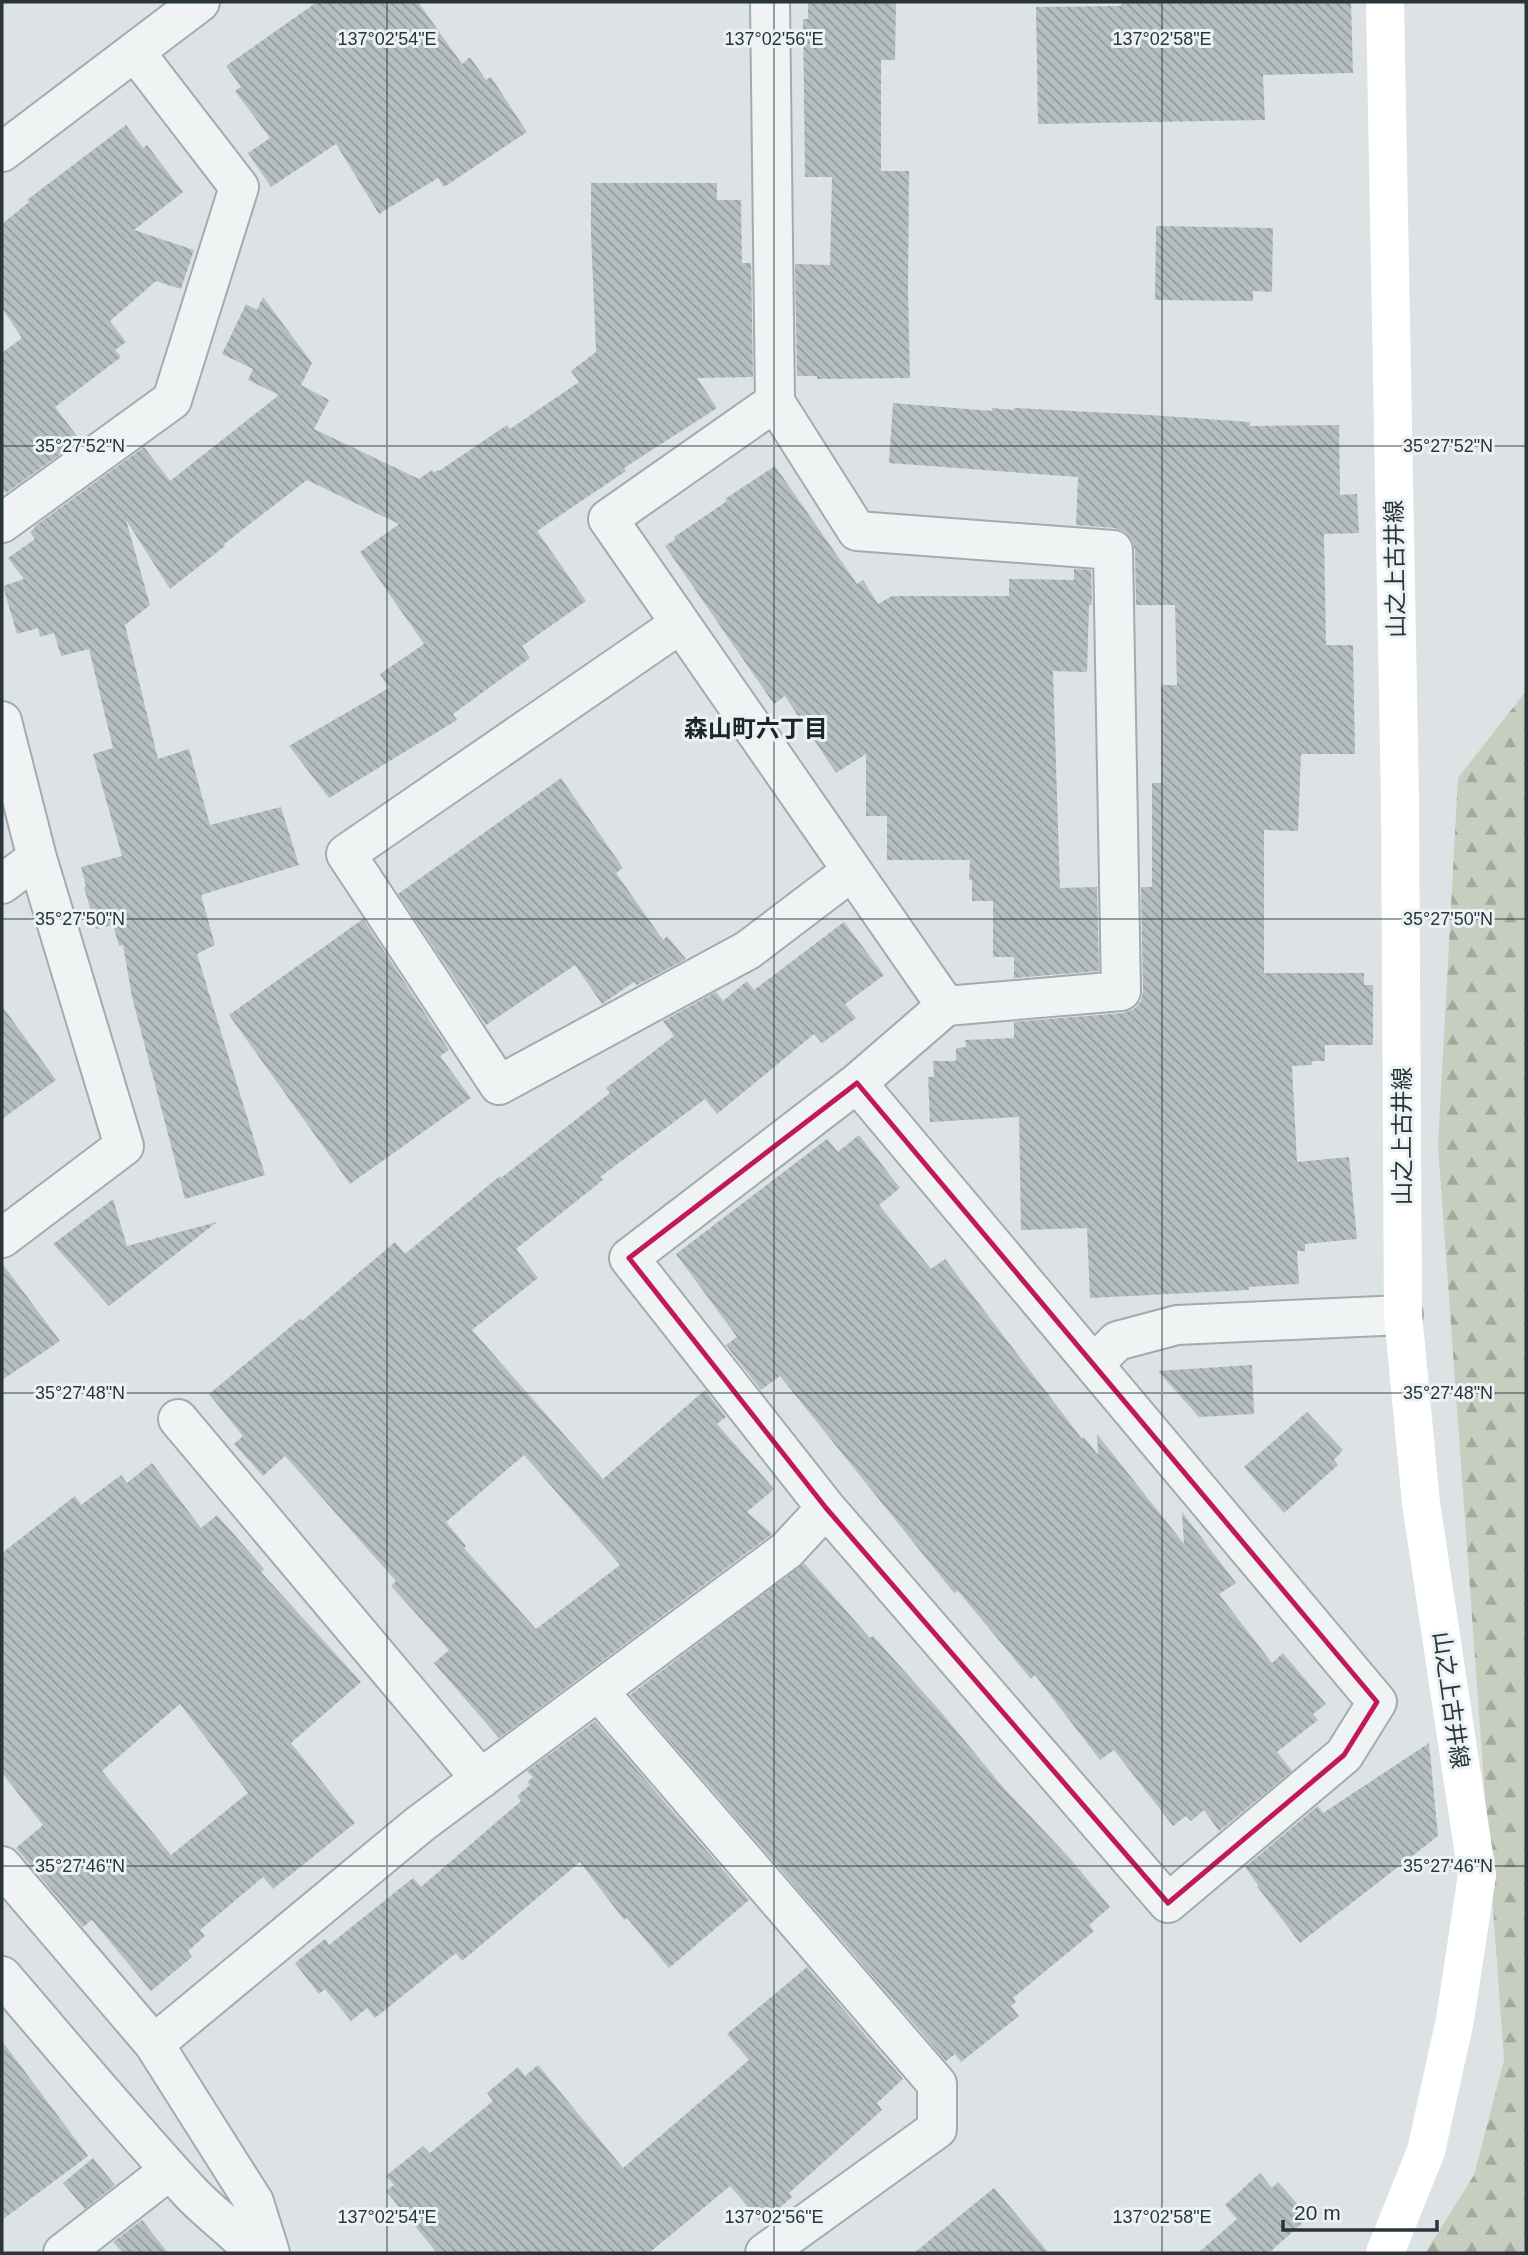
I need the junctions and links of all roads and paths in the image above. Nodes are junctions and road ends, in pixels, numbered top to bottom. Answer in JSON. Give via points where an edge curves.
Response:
{"nodes":[{"id":1,"x":200,"y":2,"type":"edge"},
{"id":2,"x":770,"y":2,"type":"edge"},
{"id":3,"x":1385,"y":2,"type":"edge"},
{"id":4,"x":135,"y":52,"type":"junction"},
{"id":5,"x":2,"y":152,"type":"edge"},
{"id":6,"x":775,"y":402,"type":"junction"},
{"id":7,"x":2,"y":523,"type":"edge"},
{"id":8,"x":680,"y":624,"type":"junction"},
{"id":9,"x":2,"y":721,"type":"edge"},
{"id":10,"x":37,"y":858,"type":"junction"},
{"id":11,"x":852,"y":871,"type":"junction"},
{"id":12,"x":2,"y":884,"type":"edge"},
{"id":13,"x":946,"y":1006,"type":"junction"},
{"id":14,"x":857,"y":1083,"type":"junction"},
{"id":15,"x":2,"y":1238,"type":"edge"},
{"id":16,"x":1403,"y":1315,"type":"junction"},
{"id":17,"x":1094,"y":1364,"type":"junction"},
{"id":18,"x":178,"y":1419,"type":"dead end"},
{"id":19,"x":827,"y":1508,"type":"junction"},
{"id":20,"x":598,"y":1691,"type":"junction"},
{"id":21,"x":481,"y":1779,"type":"junction"},
{"id":22,"x":2,"y":1867,"type":"edge"},
{"id":23,"x":2,"y":1976,"type":"edge"},
{"id":24,"x":154,"y":2044,"type":"junction"},
{"id":25,"x":170,"y":2170,"type":"junction"},
{"id":26,"x":63,"y":2253,"type":"edge"},
{"id":27,"x":255,"y":2253,"type":"edge"},
{"id":28,"x":270,"y":2253,"type":"edge"},
{"id":29,"x":765,"y":2253,"type":"edge"},
{"id":30,"x":1385,"y":2253,"type":"edge"}],
"edges":[{"from":1,"to":4,"type":"street"},
{"from":2,"to":6,"type":"street"},
{"from":3,"to":16,"type":"main road","name":"山之上古井線","via":[[1400,800]]},
{"from":4,"to":5,"type":"street"},
{"from":4,"to":7,"type":"street","via":[[239,187],[172,400]]},
{"from":6,"to":8,"type":"street","via":[[607,519]]},
{"from":6,"to":13,"type":"street","via":[[857,531],[1113,550],[1121,991]]},
{"from":8,"to":11,"type":"street"},
{"from":8,"to":11,"type":"street","via":[[346,854],[499,1085],[748,950]]},
{"from":9,"to":10,"type":"street"},
{"from":10,"to":12,"type":"street"},
{"from":10,"to":15,"type":"street","via":[[124,1146]]},
{"from":11,"to":13,"type":"street"},
{"from":13,"to":14,"type":"street"},
{"from":14,"to":17,"type":"street"},
{"from":14,"to":19,"type":"street","via":[[629,1258]]},
{"from":16,"to":17,"type":"street","via":[[1177,1325],[1117,1341]]},
{"from":16,"to":30,"type":"main road","name":"山之上古井線","via":[[1421,1503],[1476,1875],[1455,2020],[1426,2151]]},
{"from":17,"to":19,"type":"street","via":[[1377,1702],[1344,1755],[1168,1903]]},
{"from":18,"to":21,"type":"street"},
{"from":19,"to":20,"type":"street","via":[[787,1550]]},
{"from":20,"to":21,"type":"street"},
{"from":20,"to":29,"type":"street","via":[[937,2084],[937,2129]]},
{"from":21,"to":24,"type":"street"},
{"from":22,"to":24,"type":"street"},
{"from":23,"to":25,"type":"street"},
{"from":24,"to":28,"type":"street","via":[[254,2202]]},
{"from":25,"to":26,"type":"street"},
{"from":25,"to":27,"type":"street"}]}
